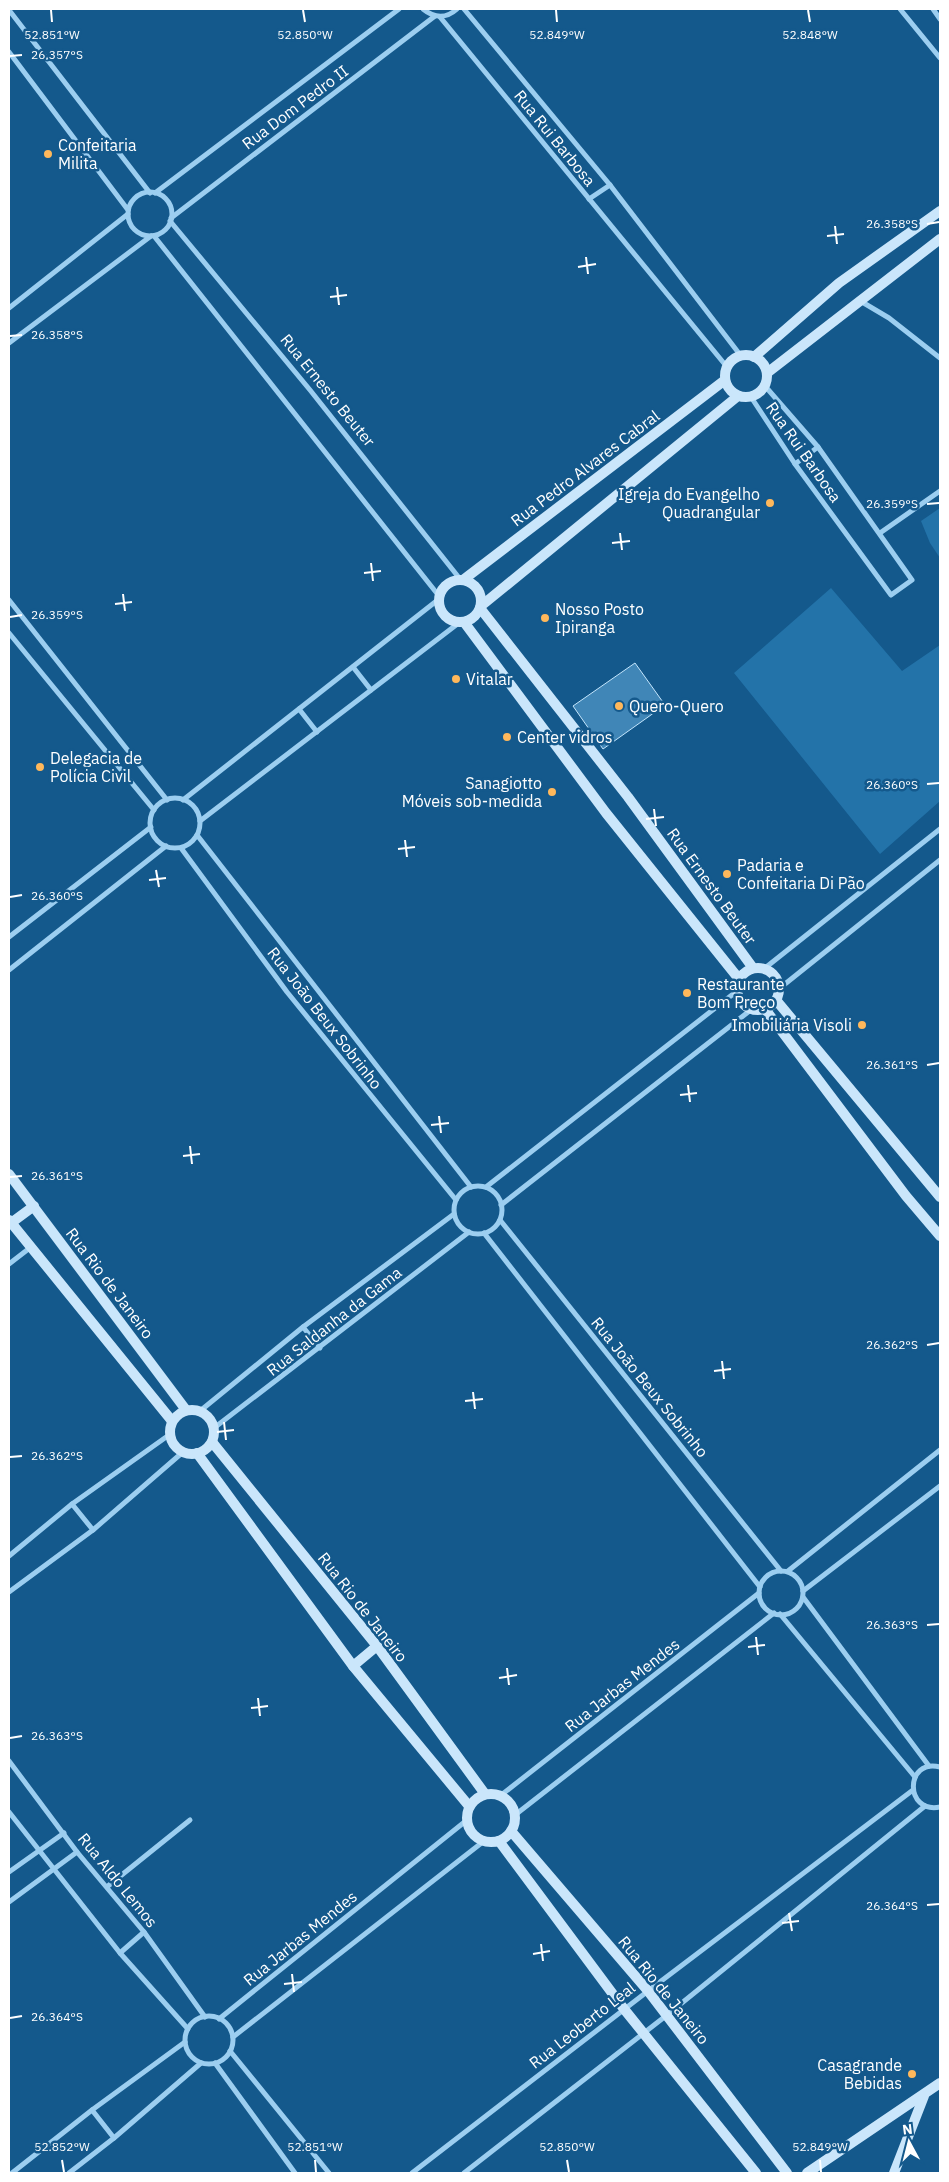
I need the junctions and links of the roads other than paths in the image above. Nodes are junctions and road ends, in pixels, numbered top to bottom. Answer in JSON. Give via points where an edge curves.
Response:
{"nodes":[{"id":1,"x":399,"y":9,"type":"edge"},
{"id":2,"x":423,"y":9,"type":"edge"},
{"id":3,"x":457,"y":9,"type":"edge"},
{"id":4,"x":464,"y":9,"type":"edge"},
{"id":5,"x":900,"y":9,"type":"edge"},
{"id":6,"x":933,"y":9,"type":"edge"},
{"id":7,"x":9,"y":10,"type":"edge"},
{"id":8,"x":437,"y":16,"type":"junction"},
{"id":9,"x":940,"y":19,"type":"edge"},
{"id":10,"x":9,"y":52,"type":"edge"},
{"id":11,"x":940,"y":58,"type":"edge"},
{"id":12,"x":610,"y":184,"type":"junction"},
{"id":13,"x":152,"y":193,"type":"junction"},
{"id":14,"x":589,"y":199,"type":"junction"},
{"id":15,"x":940,"y":211,"type":"edge"},
{"id":16,"x":128,"y":212,"type":"junction"},
{"id":17,"x":171,"y":219,"type":"junction"},
{"id":18,"x":152,"y":236,"type":"junction"},
{"id":19,"x":940,"y":239,"type":"edge"},
{"id":20,"x":862,"y":302,"type":"junction"},
{"id":21,"x":9,"y":308,"type":"edge"},
{"id":22,"x":9,"y":343,"type":"edge"},
{"id":23,"x":741,"y":356,"type":"junction"},
{"id":24,"x":754,"y":357,"type":"junction"},
{"id":25,"x":940,"y":358,"type":"edge"},
{"id":26,"x":727,"y":367,"type":"junction"},
{"id":27,"x":767,"y":373,"type":"junction"},
{"id":28,"x":725,"y":380,"type":"junction"},
{"id":29,"x":765,"y":386,"type":"junction"},
{"id":30,"x":738,"y":396,"type":"junction"},
{"id":31,"x":751,"y":397,"type":"junction"},
{"id":32,"x":818,"y":447,"type":"junction"},
{"id":33,"x":795,"y":464,"type":"junction"},
{"id":34,"x":940,"y":491,"type":"edge"},
{"id":35,"x":880,"y":533,"type":"junction"},
{"id":36,"x":461,"y":579,"type":"junction"},
{"id":37,"x":439,"y":598,"type":"junction"},
{"id":38,"x":9,"y":600,"type":"edge"},
{"id":39,"x":481,"y":607,"type":"junction"},
{"id":40,"x":462,"y":622,"type":"junction"},
{"id":41,"x":9,"y":633,"type":"edge"},
{"id":42,"x":353,"y":667,"type":"junction"},
{"id":43,"x":371,"y":690,"type":"junction"},
{"id":44,"x":298,"y":709,"type":"junction"},
{"id":45,"x":317,"y":732,"type":"junction"},
{"id":46,"x":167,"y":800,"type":"junction"},
{"id":47,"x":183,"y":800,"type":"junction"},
{"id":48,"x":154,"y":810,"type":"junction"},
{"id":49,"x":200,"y":821,"type":"junction"},
{"id":50,"x":151,"y":827,"type":"junction"},
{"id":51,"x":940,"y":829,"type":"edge"},
{"id":52,"x":197,"y":835,"type":"junction"},
{"id":53,"x":166,"y":846,"type":"junction"},
{"id":54,"x":181,"y":848,"type":"junction"},
{"id":55,"x":940,"y":860,"type":"edge"},
{"id":56,"x":9,"y":937,"type":"edge"},
{"id":57,"x":753,"y":968,"type":"junction"},
{"id":58,"x":765,"y":968,"type":"junction"},
{"id":59,"x":9,"y":970,"type":"edge"},
{"id":60,"x":739,"y":979,"type":"junction"},
{"id":61,"x":780,"y":988,"type":"junction"},
{"id":62,"x":736,"y":991,"type":"junction"},
{"id":63,"x":776,"y":1000,"type":"junction"},
{"id":64,"x":752,"y":1009,"type":"junction"},
{"id":65,"x":765,"y":1009,"type":"junction"},
{"id":66,"x":9,"y":1174,"type":"edge"},
{"id":67,"x":471,"y":1187,"type":"junction"},
{"id":68,"x":486,"y":1187,"type":"junction"},
{"id":69,"x":940,"y":1198,"type":"edge"},
{"id":70,"x":456,"y":1200,"type":"junction"},
{"id":71,"x":501,"y":1204,"type":"junction"},
{"id":72,"x":34,"y":1206,"type":"junction"},
{"id":73,"x":454,"y":1214,"type":"junction"},
{"id":74,"x":500,"y":1220,"type":"junction"},
{"id":75,"x":10,"y":1221,"type":"edge"},
{"id":76,"x":468,"y":1232,"type":"junction"},
{"id":77,"x":484,"y":1233,"type":"junction"},
{"id":78,"x":940,"y":1236,"type":"edge"},
{"id":79,"x":31,"y":1247,"type":"junction"},
{"id":80,"x":9,"y":1264,"type":"edge"},
{"id":81,"x":303,"y":1327,"type":"junction"},
{"id":82,"x":320,"y":1348,"type":"junction"},
{"id":83,"x":186,"y":1410,"type":"junction"},
{"id":84,"x":200,"y":1411,"type":"junction"},
{"id":85,"x":172,"y":1422,"type":"junction"},
{"id":86,"x":214,"y":1428,"type":"junction"},
{"id":87,"x":170,"y":1435,"type":"junction"},
{"id":88,"x":212,"y":1442,"type":"junction"},
{"id":89,"x":940,"y":1450,"type":"edge"},
{"id":90,"x":183,"y":1452,"type":"junction"},
{"id":91,"x":197,"y":1454,"type":"junction"},
{"id":92,"x":940,"y":1486,"type":"edge"},
{"id":93,"x":72,"y":1504,"type":"junction"},
{"id":94,"x":93,"y":1530,"type":"junction"},
{"id":95,"x":9,"y":1556,"type":"edge"},
{"id":96,"x":781,"y":1571,"type":"junction"},
{"id":97,"x":788,"y":1572,"type":"junction"},
{"id":98,"x":760,"y":1590,"type":"junction"},
{"id":99,"x":803,"y":1591,"type":"junction"},
{"id":100,"x":9,"y":1592,"type":"edge"},
{"id":101,"x":803,"y":1597,"type":"junction"},
{"id":102,"x":777,"y":1614,"type":"junction"},
{"id":103,"x":377,"y":1646,"type":"junction"},
{"id":104,"x":353,"y":1666,"type":"junction"},
{"id":105,"x":9,"y":1761,"type":"edge"},
{"id":106,"x":929,"y":1766,"type":"junction"},
{"id":107,"x":940,"y":1767,"type":"edge"},
{"id":108,"x":915,"y":1777,"type":"junction"},
{"id":109,"x":913,"y":1790,"type":"junction"},
{"id":110,"x":485,"y":1794,"type":"junction"},
{"id":111,"x":500,"y":1796,"type":"junction"},
{"id":112,"x":469,"y":1806,"type":"junction"},
{"id":113,"x":926,"y":1806,"type":"junction"},
{"id":114,"x":940,"y":1808,"type":"edge"},
{"id":115,"x":9,"y":1812,"type":"edge"},
{"id":116,"x":515,"y":1815,"type":"junction"},
{"id":117,"x":190,"y":1820,"type":"dead end"},
{"id":118,"x":467,"y":1820,"type":"junction"},
{"id":119,"x":512,"y":1831,"type":"junction"},
{"id":120,"x":64,"y":1833,"type":"junction"},
{"id":121,"x":484,"y":1841,"type":"junction"},
{"id":122,"x":499,"y":1841,"type":"junction"},
{"id":123,"x":38,"y":1850,"type":"junction"},
{"id":124,"x":77,"y":1852,"type":"junction"},
{"id":125,"x":54,"y":1868,"type":"junction"},
{"id":126,"x":9,"y":1872,"type":"edge"},
{"id":127,"x":108,"y":1886,"type":"junction"},
{"id":128,"x":9,"y":1902,"type":"edge"},
{"id":129,"x":144,"y":1932,"type":"junction"},
{"id":130,"x":120,"y":1953,"type":"junction"},
{"id":131,"x":648,"y":1990,"type":"junction"},
{"id":132,"x":624,"y":2009,"type":"junction"},
{"id":133,"x":667,"y":2015,"type":"junction"},
{"id":134,"x":205,"y":2017,"type":"junction"},
{"id":135,"x":219,"y":2019,"type":"junction"},
{"id":136,"x":188,"y":2029,"type":"junction"},
{"id":137,"x":643,"y":2033,"type":"junction"},
{"id":138,"x":232,"y":2037,"type":"junction"},
{"id":139,"x":186,"y":2042,"type":"junction"},
{"id":140,"x":230,"y":2051,"type":"junction"},
{"id":141,"x":201,"y":2063,"type":"junction"},
{"id":142,"x":215,"y":2063,"type":"junction"},
{"id":143,"x":940,"y":2083,"type":"edge"},
{"id":144,"x":924,"y":2096,"type":"junction"},
{"id":145,"x":92,"y":2110,"type":"junction"},
{"id":146,"x":114,"y":2138,"type":"junction"},
{"id":147,"x":12,"y":2173,"type":"edge"},
{"id":148,"x":69,"y":2173,"type":"edge"},
{"id":149,"x":295,"y":2173,"type":"edge"},
{"id":150,"x":329,"y":2173,"type":"edge"},
{"id":151,"x":412,"y":2173,"type":"edge"},
{"id":152,"x":464,"y":2173,"type":"edge"},
{"id":153,"x":756,"y":2173,"type":"edge"},
{"id":154,"x":787,"y":2173,"type":"edge"},
{"id":155,"x":807,"y":2173,"type":"edge"},
{"id":156,"x":894,"y":2173,"type":"edge"}],
"edges":[{"from":1,"to":13,"type":"street","name":"Rua Dom Pedro II"},
{"from":2,"to":8,"type":"street","name":"Rua Rui Barbosa"},
{"from":3,"to":8,"type":"street","name":"Rua Dom Pedro II"},
{"from":4,"to":12,"type":"street","name":"Rua Rui Barbosa"},
{"from":5,"to":11,"type":"street"},
{"from":6,"to":9,"type":"street"},
{"from":7,"to":13,"type":"street"},
{"from":8,"to":14,"type":"street","name":"Rua Rui Barbosa"},
{"from":8,"to":17,"type":"street","name":"Rua Dom Pedro II"},
{"from":10,"to":16,"type":"street"},
{"from":12,"to":14,"type":"street"},
{"from":12,"to":23,"type":"street","name":"Rua Rui Barbosa"},
{"from":13,"to":16,"type":"street","via":[[138,195]]},
{"from":13,"to":17,"type":"street","via":[[161,195],[170,205]]},
{"from":14,"to":26,"type":"street","name":"Rua Rui Barbosa"},
{"from":15,"to":24,"type":"street","via":[[839,283]]},
{"from":16,"to":18,"type":"street","via":[[132,227],[137,232]]},
{"from":16,"to":21,"type":"street"},
{"from":17,"to":18,"type":"street","via":[[164,231]]},
{"from":17,"to":36,"type":"street","name":"Rua Ernesto Beuter"},
{"from":18,"to":22,"type":"street"},
{"from":18,"to":37,"type":"street"},
{"from":19,"to":20,"type":"street"},
{"from":20,"to":25,"type":"street","via":[[889,318]]},
{"from":20,"to":27,"type":"street"},
{"from":23,"to":24,"type":"street"},
{"from":23,"to":26,"type":"street"},
{"from":24,"to":27,"type":"street"},
{"from":26,"to":28,"type":"street"},
{"from":27,"to":29,"type":"street"},
{"from":28,"to":30,"type":"street","via":[[731,392]]},
{"from":28,"to":36,"type":"street","name":"Rua Pedro Alvares Cabral"},
{"from":29,"to":31,"type":"street"},
{"from":29,"to":32,"type":"street","name":"Rua Rui Barbosa"},
{"from":30,"to":31,"type":"street"},
{"from":30,"to":39,"type":"street"},
{"from":31,"to":33,"type":"street","name":"Rua Rui Barbosa"},
{"from":32,"to":33,"type":"street"},
{"from":32,"to":35,"type":"street","name":"Rua Rui Barbosa"},
{"from":33,"to":35,"type":"street","name":"Rua Rui Barbosa","via":[[891,595],[912,580]]},
{"from":34,"to":35,"type":"street"},
{"from":36,"to":37,"type":"street","via":[[442,588]]},
{"from":36,"to":39,"type":"street","via":[[470,581],[479,589]]},
{"from":37,"to":40,"type":"street","via":[[444,616]]},
{"from":37,"to":42,"type":"street"},
{"from":38,"to":46,"type":"street"},
{"from":39,"to":40,"type":"street","via":[[477,615]]},
{"from":39,"to":57,"type":"street","name":"Rua Ernesto Beuter","via":[[628,797]]},
{"from":40,"to":43,"type":"street"},
{"from":40,"to":60,"type":"street","name":"Rua Ernesto Beuter","via":[[606,813]]},
{"from":41,"to":48,"type":"street"},
{"from":42,"to":43,"type":"street"},
{"from":42,"to":44,"type":"street"},
{"from":43,"to":45,"type":"street"},
{"from":44,"to":45,"type":"street"},
{"from":44,"to":47,"type":"street"},
{"from":45,"to":49,"type":"street"},
{"from":46,"to":47,"type":"street"},
{"from":46,"to":48,"type":"street"},
{"from":47,"to":49,"type":"street","via":[[195,808]]},
{"from":48,"to":50,"type":"street"},
{"from":49,"to":52,"type":"street"},
{"from":50,"to":53,"type":"street","via":[[153,835]]},
{"from":50,"to":56,"type":"street"},
{"from":51,"to":58,"type":"street"},
{"from":52,"to":54,"type":"street"},
{"from":52,"to":67,"type":"street","name":"Rua João Beux Sobrinho"},
{"from":53,"to":54,"type":"street"},
{"from":53,"to":59,"type":"street"},
{"from":54,"to":70,"type":"street","name":"Rua João Beux Sobrinho","via":[[287,992]]},
{"from":55,"to":61,"type":"street"},
{"from":57,"to":58,"type":"street"},
{"from":57,"to":60,"type":"street"},
{"from":58,"to":61,"type":"street","via":[[775,976]]},
{"from":60,"to":62,"type":"street"},
{"from":61,"to":63,"type":"street"},
{"from":62,"to":64,"type":"street","via":[[742,1002]]},
{"from":62,"to":68,"type":"street"},
{"from":63,"to":65,"type":"street"},
{"from":63,"to":69,"type":"street"},
{"from":64,"to":65,"type":"street"},
{"from":64,"to":71,"type":"street"},
{"from":65,"to":78,"type":"street","via":[[906,1196]]},
{"from":66,"to":72,"type":"street","name":"Rua Rio de Janeiro"},
{"from":67,"to":68,"type":"street"},
{"from":67,"to":70,"type":"street","via":[[459,1194]]},
{"from":68,"to":71,"type":"street"},
{"from":70,"to":73,"type":"street"},
{"from":71,"to":74,"type":"street"},
{"from":72,"to":75,"type":"street"},
{"from":72,"to":83,"type":"street","name":"Rua Rio de Janeiro"},
{"from":73,"to":76,"type":"street"},
{"from":73,"to":81,"type":"street","name":"Rua Saldanha da Gama"},
{"from":74,"to":77,"type":"street"},
{"from":74,"to":96,"type":"street","name":"Rua João Beux Sobrinho"},
{"from":75,"to":79,"type":"street"},
{"from":76,"to":77,"type":"street"},
{"from":76,"to":82,"type":"street","name":"Rua Saldanha da Gama"},
{"from":77,"to":98,"type":"street"},
{"from":79,"to":80,"type":"street"},
{"from":79,"to":85,"type":"street"},
{"from":81,"to":82,"type":"street"},
{"from":81,"to":84,"type":"street","name":"Rua Saldanha da Gama"},
{"from":82,"to":86,"type":"street","name":"Rua Saldanha da Gama"},
{"from":83,"to":84,"type":"street"},
{"from":83,"to":85,"type":"street"},
{"from":84,"to":86,"type":"street","via":[[212,1421]]},
{"from":85,"to":87,"type":"street"},
{"from":86,"to":88,"type":"street"},
{"from":87,"to":90,"type":"street"},
{"from":87,"to":93,"type":"street"},
{"from":88,"to":91,"type":"street"},
{"from":88,"to":103,"type":"street","name":"Rua Rio de Janeiro"},
{"from":89,"to":97,"type":"street"},
{"from":90,"to":91,"type":"street"},
{"from":90,"to":94,"type":"street"},
{"from":91,"to":104,"type":"street"},
{"from":92,"to":99,"type":"street"},
{"from":93,"to":94,"type":"street"},
{"from":93,"to":95,"type":"street"},
{"from":94,"to":100,"type":"street"},
{"from":96,"to":97,"type":"street"},
{"from":96,"to":98,"type":"street","via":[[768,1575]]},
{"from":97,"to":99,"type":"street","via":[[799,1578]]},
{"from":98,"to":102,"type":"street","via":[[764,1605]]},
{"from":98,"to":111,"type":"street","name":"Rua Jarbas Mendes"},
{"from":99,"to":101,"type":"street"},
{"from":101,"to":102,"type":"street","via":[[792,1612]]},
{"from":101,"to":106,"type":"street"},
{"from":102,"to":108,"type":"street"},
{"from":102,"to":116,"type":"street"},
{"from":103,"to":104,"type":"street"},
{"from":103,"to":110,"type":"street","name":"Rua Rio de Janeiro"},
{"from":104,"to":112,"type":"street"},
{"from":105,"to":120,"type":"street","name":"Rua Aldo Lemos"},
{"from":106,"to":107,"type":"street"},
{"from":106,"to":108,"type":"street"},
{"from":108,"to":109,"type":"street"},
{"from":109,"to":113,"type":"street","via":[[915,1797]]},
{"from":109,"to":131,"type":"street","name":"Rua Leoberto Leal"},
{"from":110,"to":111,"type":"street"},
{"from":110,"to":112,"type":"street"},
{"from":111,"to":116,"type":"street","via":[[507,1800]]},
{"from":112,"to":118,"type":"street"},
{"from":113,"to":114,"type":"street"},
{"from":113,"to":133,"type":"street"},
{"from":115,"to":123,"type":"street"},
{"from":116,"to":119,"type":"street"},
{"from":117,"to":127,"type":"street"},
{"from":118,"to":121,"type":"street","via":[[472,1833]]},
{"from":118,"to":135,"type":"street","name":"Rua Jarbas Mendes"},
{"from":119,"to":122,"type":"street"},
{"from":119,"to":131,"type":"street","name":"Rua Rio de Janeiro"},
{"from":120,"to":123,"type":"street"},
{"from":120,"to":124,"type":"street","name":"Rua Aldo Lemos"},
{"from":121,"to":122,"type":"street"},
{"from":121,"to":138,"type":"street"},
{"from":122,"to":132,"type":"street"},
{"from":123,"to":125,"type":"street"},
{"from":123,"to":126,"type":"street"},
{"from":124,"to":125,"type":"street"},
{"from":124,"to":127,"type":"street","name":"Rua Aldo Lemos"},
{"from":125,"to":128,"type":"street"},
{"from":125,"to":130,"type":"street"},
{"from":127,"to":129,"type":"street","name":"Rua Aldo Lemos"},
{"from":129,"to":130,"type":"street"},
{"from":129,"to":134,"type":"street","name":"Rua Aldo Lemos"},
{"from":130,"to":136,"type":"street"},
{"from":131,"to":132,"type":"street","name":"Rua Leoberto Leal"},
{"from":131,"to":133,"type":"street","name":"Rua Rio de Janeiro"},
{"from":132,"to":137,"type":"street"},
{"from":132,"to":151,"type":"street","name":"Rua Leoberto Leal"},
{"from":133,"to":137,"type":"street"},
{"from":133,"to":154,"type":"street","name":"Rua Rio de Janeiro"},
{"from":134,"to":135,"type":"street"},
{"from":134,"to":136,"type":"street"},
{"from":135,"to":138,"type":"street","via":[[226,2023]]},
{"from":136,"to":139,"type":"street"},
{"from":137,"to":152,"type":"street"},
{"from":137,"to":153,"type":"street"},
{"from":138,"to":140,"type":"street"},
{"from":139,"to":141,"type":"street","via":[[190,2055]]},
{"from":139,"to":145,"type":"street"},
{"from":140,"to":142,"type":"street"},
{"from":140,"to":150,"type":"street"},
{"from":141,"to":142,"type":"street"},
{"from":141,"to":146,"type":"street"},
{"from":142,"to":149,"type":"street"},
{"from":143,"to":144,"type":"street"},
{"from":144,"to":155,"type":"street"},
{"from":144,"to":156,"type":"street"},
{"from":145,"to":146,"type":"street"},
{"from":145,"to":147,"type":"street"},
{"from":146,"to":148,"type":"street"}]}
